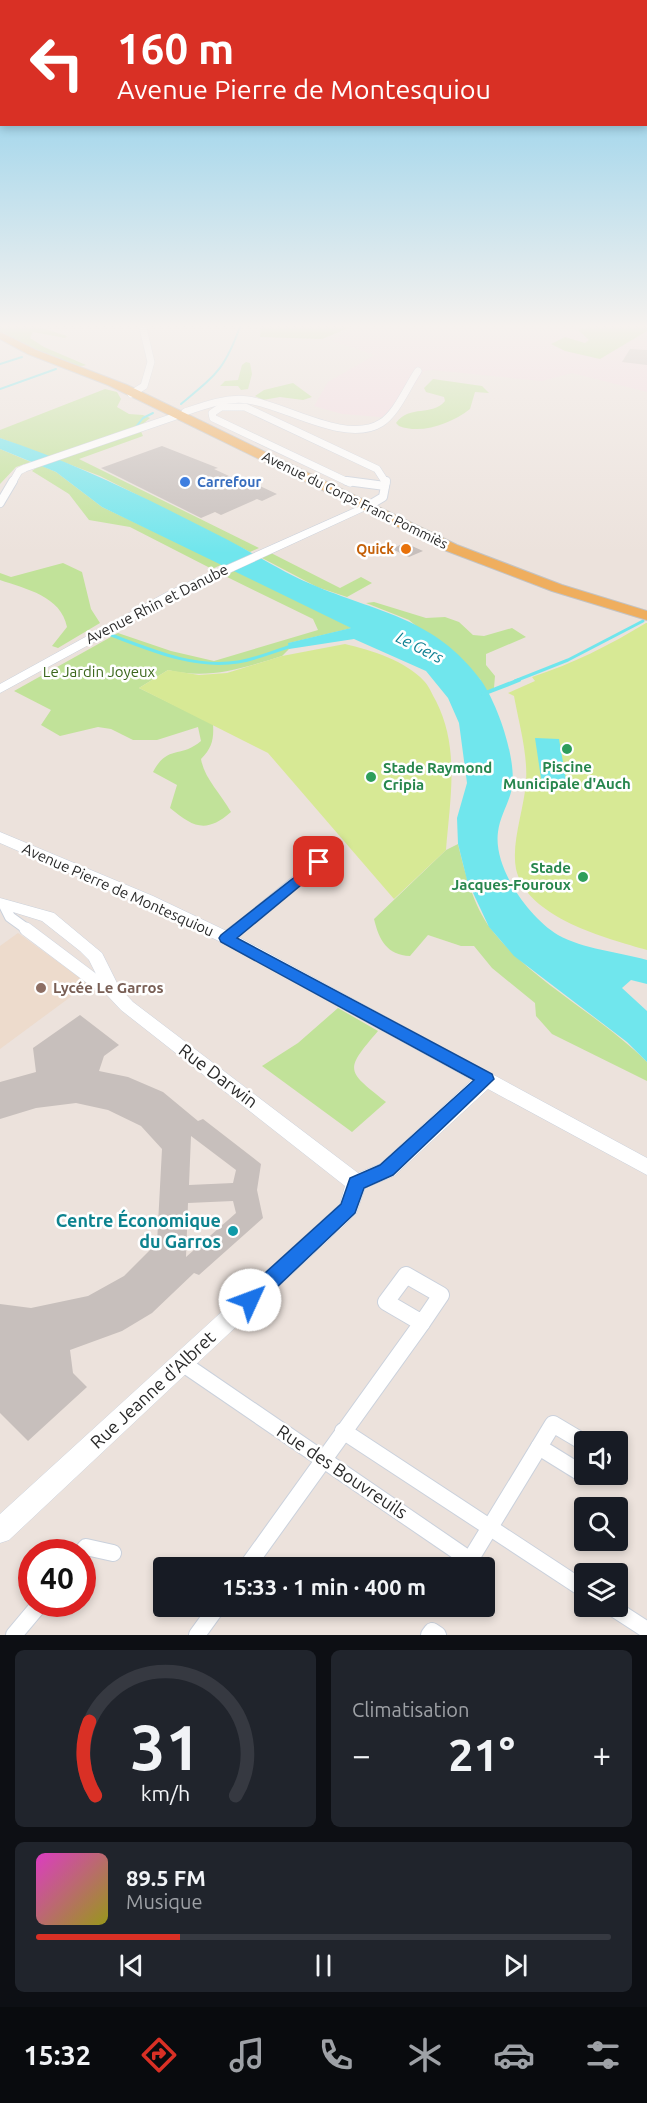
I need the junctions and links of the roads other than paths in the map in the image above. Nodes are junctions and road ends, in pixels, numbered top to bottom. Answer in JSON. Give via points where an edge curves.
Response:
{"nodes":[{"id":1,"x":152,"y":400,"type":"edge"},
{"id":2,"x":398,"y":400,"type":"edge"},
{"id":3,"x":231,"y":403,"type":"junction"},
{"id":4,"x":182,"y":413,"type":"junction"},
{"id":5,"x":385,"y":486,"type":"junction"},
{"id":6,"x":3,"y":491,"type":"edge"},
{"id":7,"x":0,"y":502,"type":"edge"},
{"id":8,"x":373,"y":507,"type":"junction"},
{"id":9,"x":317,"y":527,"type":"junction"},
{"id":10,"x":647,"y":616,"type":"edge"},
{"id":11,"x":0,"y":689,"type":"edge"},
{"id":12,"x":0,"y":837,"type":"edge"},
{"id":13,"x":329,"y":854,"type":"dead end"},
{"id":14,"x":2,"y":904,"type":"edge"},
{"id":15,"x":227,"y":938,"type":"junction"},
{"id":16,"x":112,"y":990,"type":"junction"},
{"id":17,"x":486,"y":1079,"type":"junction"},
{"id":18,"x":647,"y":1167,"type":"edge"},
{"id":19,"x":356,"y":1183,"type":"junction"},
{"id":20,"x":422,"y":1323,"type":"dead end"},
{"id":21,"x":182,"y":1363,"type":"junction"},
{"id":22,"x":344,"y":1431,"type":"junction"},
{"id":23,"x":574,"y":1436,"type":"edge"},
{"id":24,"x":539,"y":1447,"type":"junction"},
{"id":25,"x":323,"y":1460,"type":"junction"},
{"id":26,"x":574,"y":1469,"type":"edge"},
{"id":27,"x":490,"y":1528,"type":"junction"},
{"id":28,"x":0,"y":1532,"type":"edge"},
{"id":29,"x":96,"y":1550,"type":"edge"},
{"id":30,"x":113,"y":1554,"type":"dead end"},
{"id":31,"x":254,"y":1557,"type":"edge"},
{"id":32,"x":574,"y":1583,"type":"edge"},
{"id":33,"x":29,"y":1617,"type":"edge"},
{"id":34,"x":210,"y":1617,"type":"edge"},
{"id":35,"x":627,"y":1617,"type":"edge"},
{"id":36,"x":647,"y":1630,"type":"edge"},
{"id":37,"x":14,"y":1635,"type":"edge"},
{"id":38,"x":197,"y":1635,"type":"edge"},
{"id":39,"x":429,"y":1635,"type":"edge"},
{"id":40,"x":438,"y":1635,"type":"edge"}],
"edges":[{"from":1,"to":4,"type":"main road","name":"Avenue du Corps Franc Pommiès"},
{"from":2,"to":3,"type":"street","via":[[383,422],[368,428],[346,428],[261,403]]},
{"from":3,"to":4,"type":"street"},
{"from":3,"to":5,"type":"street","via":[[377,469],[385,476]]},
{"from":3,"to":5,"type":"street","via":[[211,415],[351,483]]},
{"from":4,"to":6,"type":"street","via":[[32,465],[19,471]]},
{"from":4,"to":8,"type":"main road","name":"Avenue du Corps Franc Pommiès"},
{"from":5,"to":8,"type":"street","via":[[383,497]]},
{"from":6,"to":7,"type":"street"},
{"from":8,"to":9,"type":"street","name":"Avenue Rhin et Danube"},
{"from":8,"to":9,"type":"street","name":"Avenue Rhin et Danube"},
{"from":8,"to":10,"type":"main road","name":"Avenue du Corps Franc Pommiès","via":[[452,548],[557,588]]},
{"from":9,"to":11,"type":"street","name":"Avenue Rhin et Danube","via":[[134,614]]},
{"from":12,"to":15,"type":"street","name":"Avenue Pierre de Montesquiou"},
{"from":13,"to":15,"type":"street"},
{"from":14,"to":16,"type":"street","via":[[10,917]]},
{"from":14,"to":16,"type":"street","name":"Rue Darwin","via":[[48,917],[96,957]]},
{"from":15,"to":17,"type":"street","name":"Avenue Pierre de Montesquiou"},
{"from":16,"to":19,"type":"street","name":"Rue Darwin","via":[[127,1006]]},
{"from":17,"to":18,"type":"street","name":"Avenue Pierre de Montesquiou"},
{"from":17,"to":19,"type":"street","via":[[387,1170]]},
{"from":19,"to":21,"type":"street","name":"Rue Jeanne d'Albret","via":[[349,1208]]},
{"from":20,"to":22,"type":"street"},
{"from":21,"to":25,"type":"street","name":"Rue des Bouvreuils"},
{"from":21,"to":28,"type":"street","name":"Rue Jeanne d'Albret"},
{"from":22,"to":25,"type":"street"},
{"from":22,"to":27,"type":"street"},
{"from":23,"to":24,"type":"street","via":[[553,1424]]},
{"from":24,"to":26,"type":"street"},
{"from":24,"to":27,"type":"street"},
{"from":25,"to":27,"type":"street","name":"Rue des Bouvreuils","via":[[470,1560]]},
{"from":25,"to":31,"type":"street"},
{"from":27,"to":32,"type":"street"},
{"from":29,"to":30,"type":"street"},
{"from":33,"to":37,"type":"street"},
{"from":34,"to":38,"type":"street"},
{"from":35,"to":36,"type":"street"},
{"from":39,"to":40,"type":"street","via":[[432,1630]]}]}
